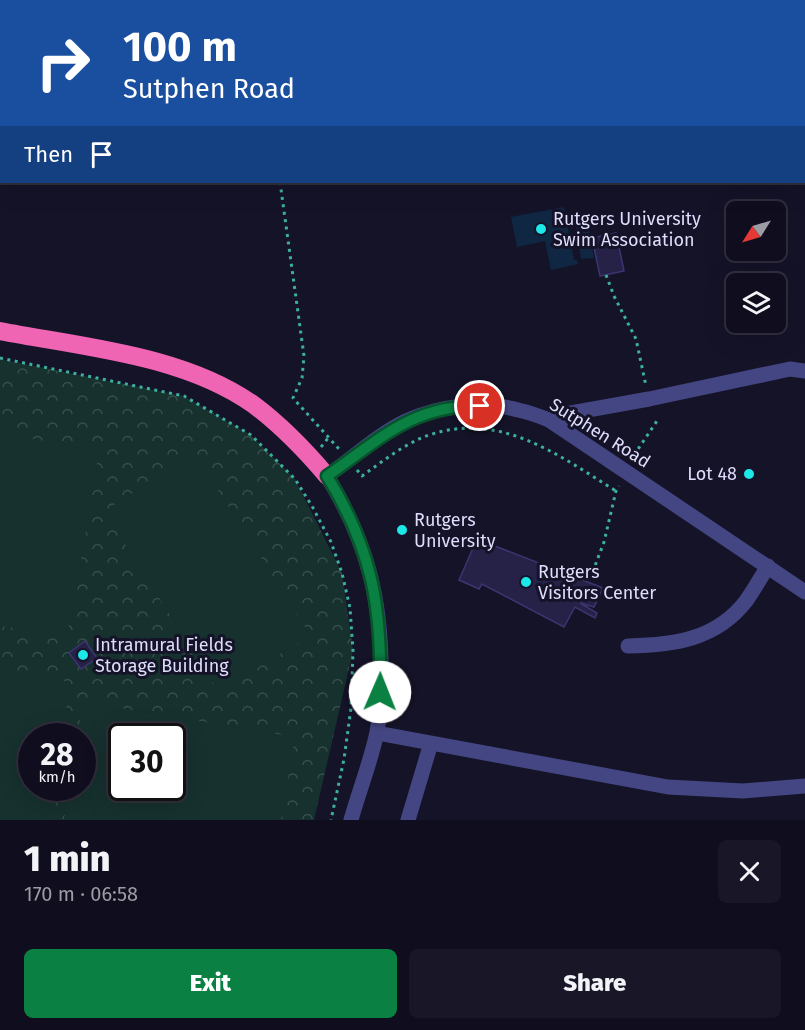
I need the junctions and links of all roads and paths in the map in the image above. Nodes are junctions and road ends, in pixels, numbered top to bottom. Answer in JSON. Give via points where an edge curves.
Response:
{"nodes":[{"id":1,"x":280,"y":183,"type":"edge"},
{"id":2,"x":606,"y":274,"type":"dead end"},
{"id":3,"x":0,"y":331,"type":"edge"},
{"id":4,"x":0,"y":358,"type":"edge"},
{"id":5,"x":805,"y":371,"type":"edge"},
{"id":6,"x":649,"y":399,"type":"junction"},
{"id":7,"x":549,"y":420,"type":"junction"},
{"id":8,"x":657,"y":421,"type":"dead end"},
{"id":9,"x":330,"y":437,"type":"dead end"},
{"id":10,"x":634,"y":455,"type":"dead end"},
{"id":11,"x":327,"y":476,"type":"junction"},
{"id":12,"x":362,"y":476,"type":"dead end"},
{"id":13,"x":622,"y":481,"type":"dead end"},
{"id":14,"x":616,"y":492,"type":"junction"},
{"id":15,"x":768,"y":566,"type":"junction"},
{"id":16,"x":590,"y":579,"type":"dead end"},
{"id":17,"x":805,"y":592,"type":"edge"},
{"id":18,"x":628,"y":646,"type":"dead end"},
{"id":19,"x":377,"y":733,"type":"junction"},
{"id":20,"x":431,"y":743,"type":"junction"},
{"id":21,"x":805,"y":786,"type":"edge"},
{"id":22,"x":331,"y":820,"type":"edge"},
{"id":23,"x":351,"y":820,"type":"edge"},
{"id":24,"x":408,"y":820,"type":"edge"}],
"edges":[{"from":1,"to":9,"type":"path","via":[[304,356],[302,378],[292,398]]},
{"from":2,"to":6,"type":"path","via":[[636,339]]},
{"from":3,"to":11,"type":"highway","via":[[127,354],[209,379],[271,418]]},
{"from":4,"to":22,"type":"path","via":[[184,396],[251,435],[295,479],[331,542],[350,608],[351,708]]},
{"from":5,"to":6,"type":"street","via":[[790,369]]},
{"from":6,"to":7,"type":"street"},
{"from":7,"to":11,"type":"street","name":"Sutphen Road","via":[[493,406],[430,412],[393,429]]},
{"from":7,"to":15,"type":"street","name":"Sutphen Road"},
{"from":8,"to":10,"type":"path"},
{"from":11,"to":19,"type":"street","via":[[353,523],[367,558],[375,594],[381,661]]},
{"from":12,"to":14,"type":"path","via":[[408,444],[429,435],[482,429],[506,432],[539,444]]},
{"from":13,"to":14,"type":"path"},
{"from":14,"to":16,"type":"path"},
{"from":15,"to":17,"type":"street","name":"Sutphen Road"},
{"from":15,"to":18,"type":"street","via":[[746,601],[722,624],[670,644]]},
{"from":19,"to":20,"type":"street"},
{"from":19,"to":23,"type":"street"},
{"from":20,"to":21,"type":"street","via":[[668,787],[743,792]]},
{"from":20,"to":24,"type":"street"}]}
